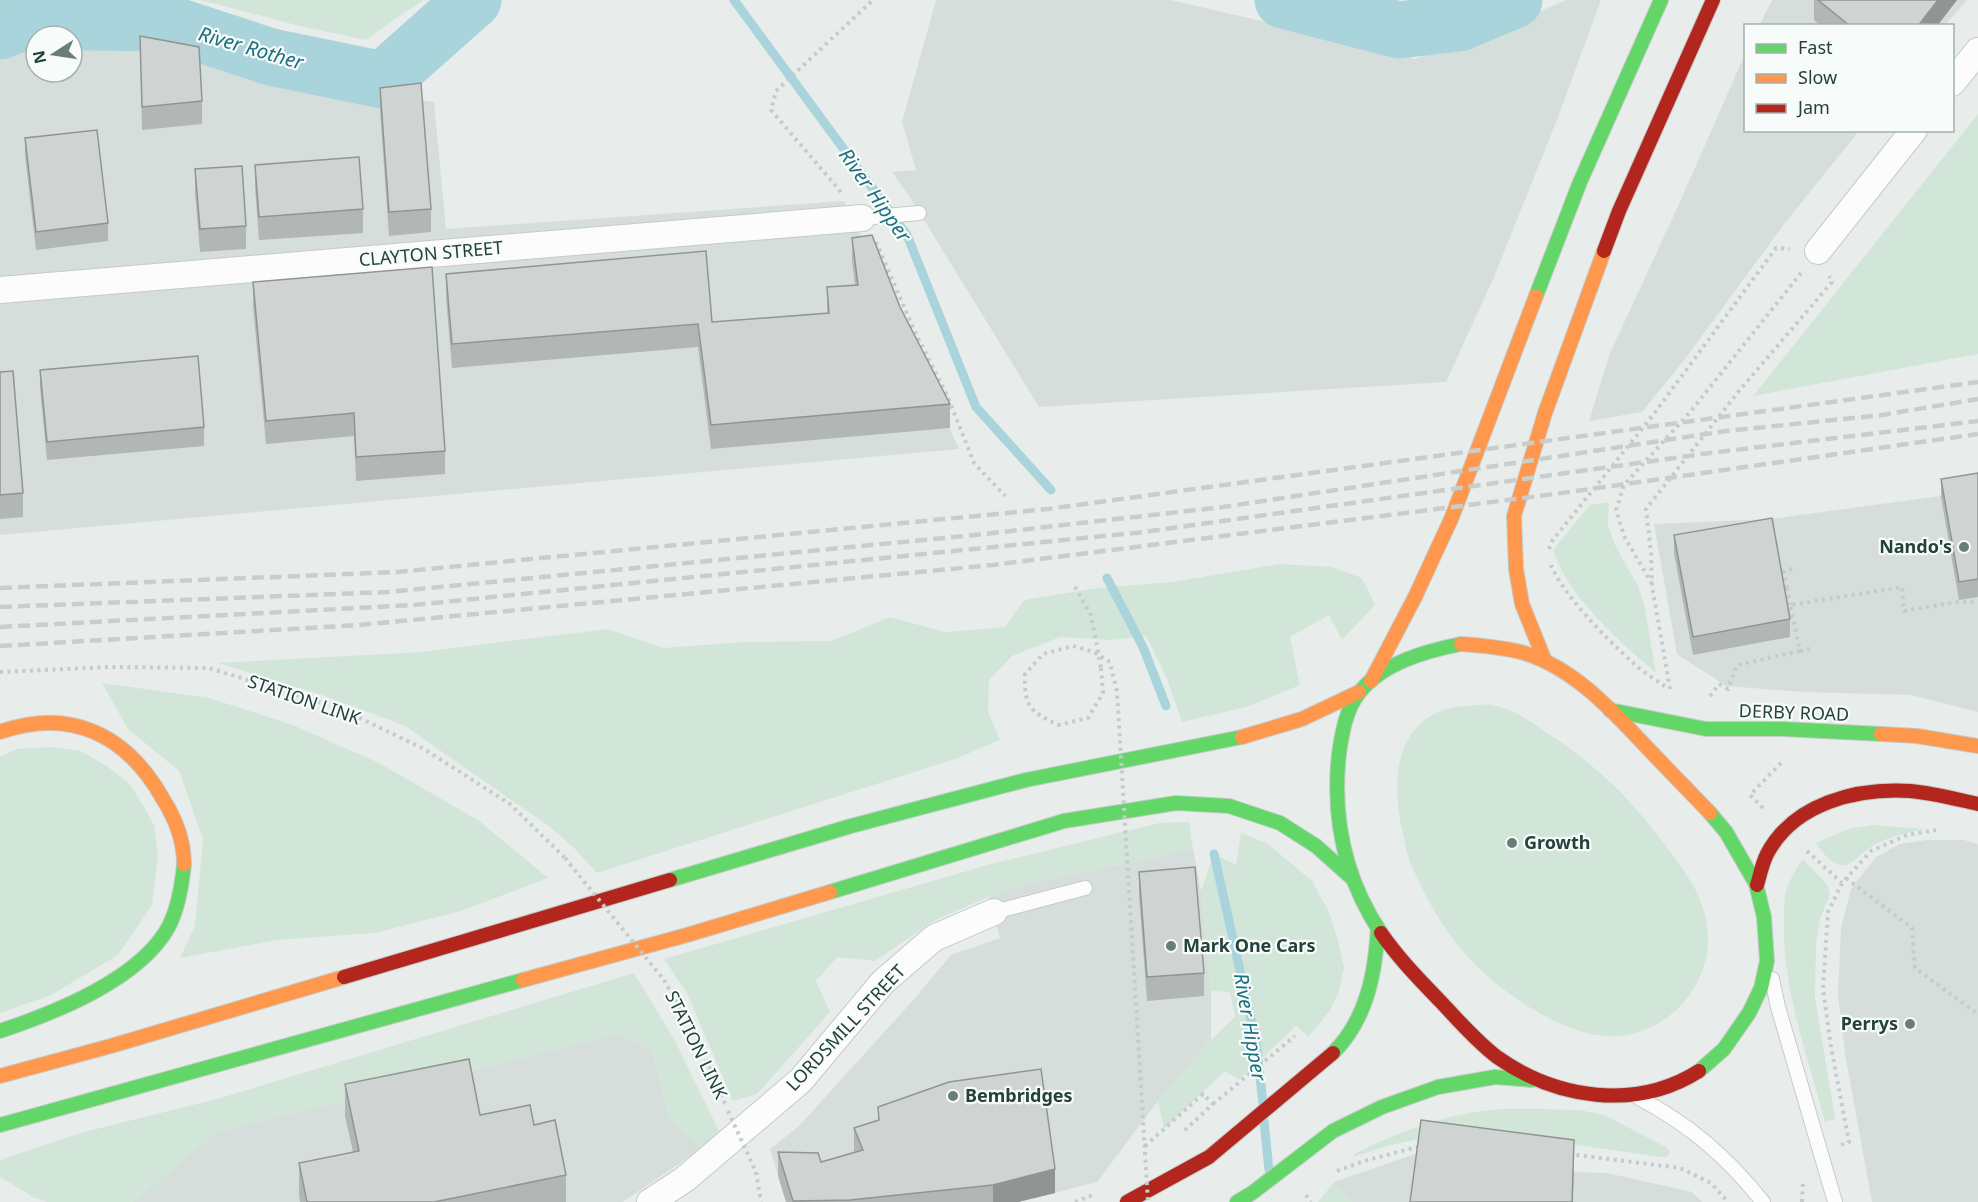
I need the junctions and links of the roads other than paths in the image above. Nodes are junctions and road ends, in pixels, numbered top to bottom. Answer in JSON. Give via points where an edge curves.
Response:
{"nodes":[{"id":1,"x":1661,"y":0,"type":"edge"},
{"id":2,"x":1713,"y":0,"type":"edge"},
{"id":3,"x":1978,"y":51,"type":"edge"},
{"id":4,"x":1954,"y":82,"type":"edge"},
{"id":5,"x":1912,"y":132,"type":"edge"},
{"id":6,"x":919,"y":213,"type":"dead end"},
{"id":7,"x":862,"y":218,"type":"joint"},
{"id":8,"x":1818,"y":251,"type":"road end"},
{"id":9,"x":0,"y":290,"type":"edge"},
{"id":10,"x":1545,"y":661,"type":"junction"},
{"id":11,"x":1371,"y":681,"type":"junction"},
{"id":12,"x":1359,"y":692,"type":"junction"},
{"id":13,"x":1610,"y":710,"type":"junction"},
{"id":14,"x":0,"y":732,"type":"edge"},
{"id":15,"x":1978,"y":746,"type":"edge"},
{"id":16,"x":1978,"y":804,"type":"edge"},
{"id":17,"x":1353,"y":879,"type":"junction"},
{"id":18,"x":1756,"y":885,"type":"junction"},
{"id":19,"x":1085,"y":888,"type":"dead end"},
{"id":20,"x":994,"y":912,"type":"joint"},
{"id":21,"x":1378,"y":928,"type":"junction"},
{"id":22,"x":1768,"y":960,"type":"junction"},
{"id":23,"x":0,"y":1031,"type":"edge"},
{"id":24,"x":0,"y":1076,"type":"edge"},
{"id":25,"x":1542,"y":1081,"type":"junction"},
{"id":26,"x":1634,"y":1096,"type":"junction"},
{"id":27,"x":0,"y":1125,"type":"edge"},
{"id":28,"x":682,"y":1191,"type":"edge"},
{"id":29,"x":650,"y":1202,"type":"edge"},
{"id":30,"x":1127,"y":1202,"type":"edge"},
{"id":31,"x":1238,"y":1202,"type":"edge"},
{"id":32,"x":1763,"y":1202,"type":"edge"},
{"id":33,"x":1835,"y":1202,"type":"edge"}],
"edges":[{"from":1,"to":11,"type":"highway","via":[[1580,182],[1452,517]]},
{"from":2,"to":10,"type":"highway","via":[[1619,211],[1545,413],[1514,516],[1522,604]]},
{"from":3,"to":4,"type":"street"},
{"from":5,"to":8,"type":"street"},
{"from":6,"to":7,"type":"lane"},
{"from":7,"to":9,"type":"street","name":"CLAYTON STREET"},
{"from":10,"to":11,"type":"highway","via":[[1514,650],[1461,644],[1405,660]]},
{"from":10,"to":13,"type":"highway","via":[[1581,682]]},
{"from":11,"to":12,"type":"highway"},
{"from":12,"to":17,"type":"highway","via":[[1342,731],[1337,767],[1342,844]]},
{"from":12,"to":24,"type":"highway","via":[[1264,732],[1026,780],[862,824]]},
{"from":13,"to":15,"type":"highway","name":"DERBY ROAD","via":[[1706,729],[1906,736]]},
{"from":13,"to":18,"type":"highway","via":[[1719,822]]},
{"from":14,"to":23,"type":"highway","via":[[21,725],[62,723],[97,733],[128,752],[157,787],[176,827],[184,861],[178,900],[165,933],[139,960],[104,987]]},
{"from":16,"to":18,"type":"highway","via":[[1932,793],[1880,790],[1836,799],[1800,815],[1785,830],[1767,854]]},
{"from":17,"to":21,"type":"highway"},
{"from":17,"to":27,"type":"highway","via":[[1316,846],[1280,823],[1229,806],[1176,803],[1064,821],[687,935]]},
{"from":18,"to":22,"type":"highway"},
{"from":19,"to":20,"type":"lane"},
{"from":20,"to":28,"type":"street","name":"LORDSMILL STREET","via":[[934,938],[883,982],[801,1080]]},
{"from":21,"to":25,"type":"highway","via":[[1426,987],[1472,1033],[1503,1061]]},
{"from":21,"to":30,"type":"highway","via":[[1374,966],[1361,1015],[1338,1048],[1209,1157]]},
{"from":22,"to":26,"type":"highway","via":[[1754,1008],[1705,1067],[1674,1085]]},
{"from":22,"to":33,"type":"lane"},
{"from":25,"to":26,"type":"highway","via":[[1583,1095]]},
{"from":25,"to":31,"type":"highway","via":[[1495,1077],[1438,1087],[1382,1107],[1333,1131]]},
{"from":26,"to":32,"type":"lane","via":[[1703,1138]]},
{"from":28,"to":29,"type":"street","name":"LORDSMILL STREET"}]}
